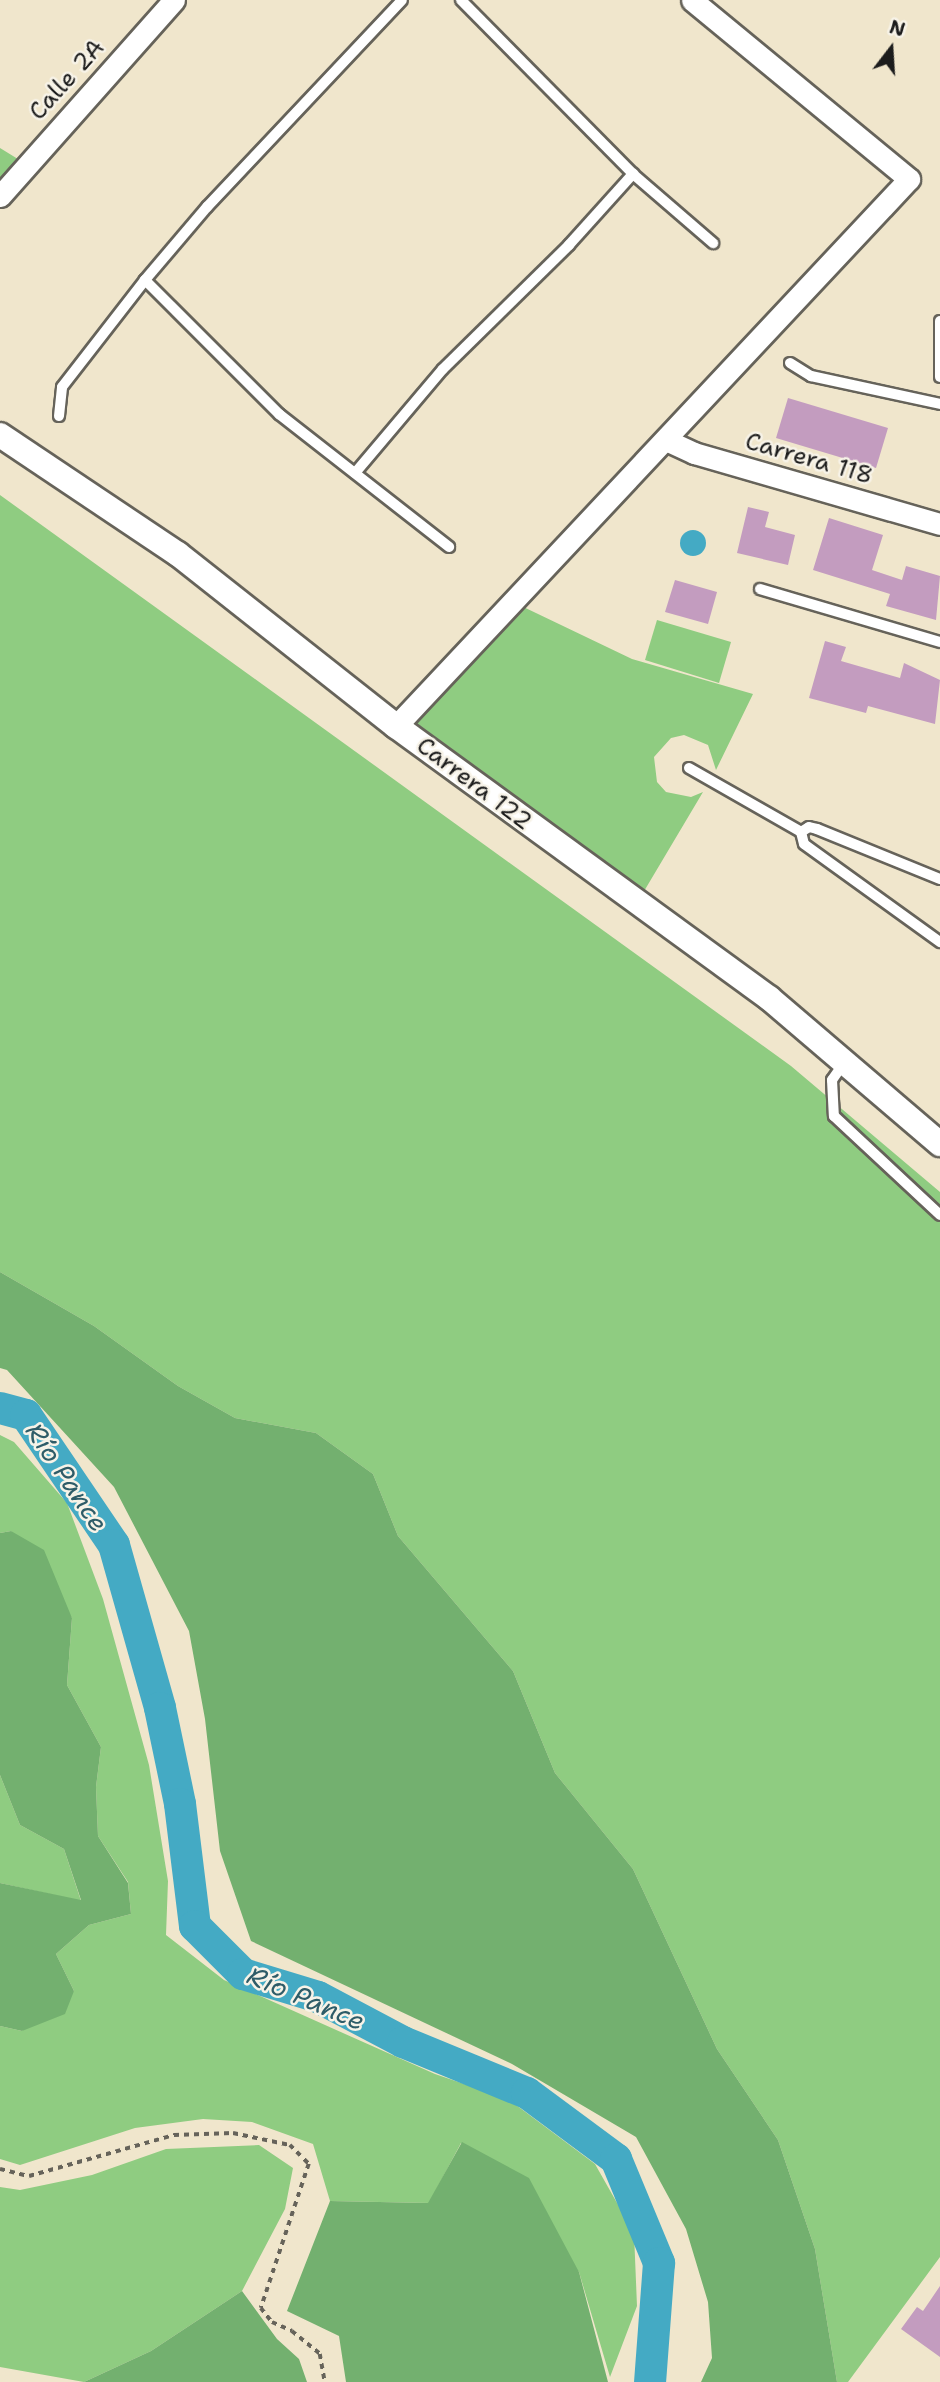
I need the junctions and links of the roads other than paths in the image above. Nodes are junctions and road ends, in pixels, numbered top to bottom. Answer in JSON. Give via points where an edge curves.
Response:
{"nodes":[{"id":1,"x":174,"y":0,"type":"edge"},
{"id":2,"x":401,"y":0,"type":"edge"},
{"id":3,"x":461,"y":0,"type":"edge"},
{"id":4,"x":692,"y":0,"type":"edge"},
{"id":5,"x":633,"y":174,"type":"junction"},
{"id":6,"x":0,"y":196,"type":"edge"},
{"id":7,"x":713,"y":243,"type":"dead end"},
{"id":8,"x":145,"y":280,"type":"junction"},
{"id":9,"x":940,"y":321,"type":"edge"},
{"id":10,"x":790,"y":363,"type":"dead end"},
{"id":11,"x":940,"y":377,"type":"edge"},
{"id":12,"x":940,"y":404,"type":"edge"},
{"id":13,"x":59,"y":416,"type":"dead end"},
{"id":14,"x":0,"y":435,"type":"edge"},
{"id":15,"x":666,"y":440,"type":"junction"},
{"id":16,"x":355,"y":473,"type":"junction"},
{"id":17,"x":940,"y":524,"type":"edge"},
{"id":18,"x":449,"y":547,"type":"dead end"},
{"id":19,"x":760,"y":589,"type":"dead end"},
{"id":20,"x":940,"y":642,"type":"edge"},
{"id":21,"x":396,"y":726,"type":"junction"},
{"id":22,"x":689,"y":768,"type":"dead end"},
{"id":23,"x":802,"y":832,"type":"junction"},
{"id":24,"x":940,"y":879,"type":"edge"},
{"id":25,"x":940,"y":942,"type":"edge"},
{"id":26,"x":845,"y":1060,"type":"junction"},
{"id":27,"x":940,"y":1144,"type":"edge"},
{"id":28,"x":940,"y":1215,"type":"edge"}],
"edges":[{"from":1,"to":6,"type":"street","name":"Calle 2A"},
{"from":2,"to":8,"type":"lane","via":[[207,207]]},
{"from":3,"to":5,"type":"lane"},
{"from":4,"to":15,"type":"street","via":[[909,179]]},
{"from":5,"to":7,"type":"lane"},
{"from":5,"to":16,"type":"lane","via":[[443,369]]},
{"from":8,"to":13,"type":"lane","via":[[62,387]]},
{"from":8,"to":16,"type":"lane","via":[[279,414]]},
{"from":9,"to":11,"type":"lane"},
{"from":10,"to":12,"type":"lane","via":[[811,376]]},
{"from":14,"to":21,"type":"street","name":"Carrera 122","via":[[178,554]]},
{"from":15,"to":17,"type":"street","name":"Carrera 118","via":[[694,453]]},
{"from":15,"to":21,"type":"street"},
{"from":16,"to":18,"type":"lane"},
{"from":19,"to":20,"type":"lane"},
{"from":21,"to":26,"type":"street","name":"Carrera 122","via":[[769,998]]},
{"from":22,"to":23,"type":"lane"},
{"from":23,"to":24,"type":"lane","via":[[809,827],[817,829]]},
{"from":23,"to":25,"type":"lane","via":[[804,844]]},
{"from":26,"to":27,"type":"street","name":"Carrera 122"},
{"from":26,"to":28,"type":"lane","via":[[832,1080],[834,1116]]}]}
